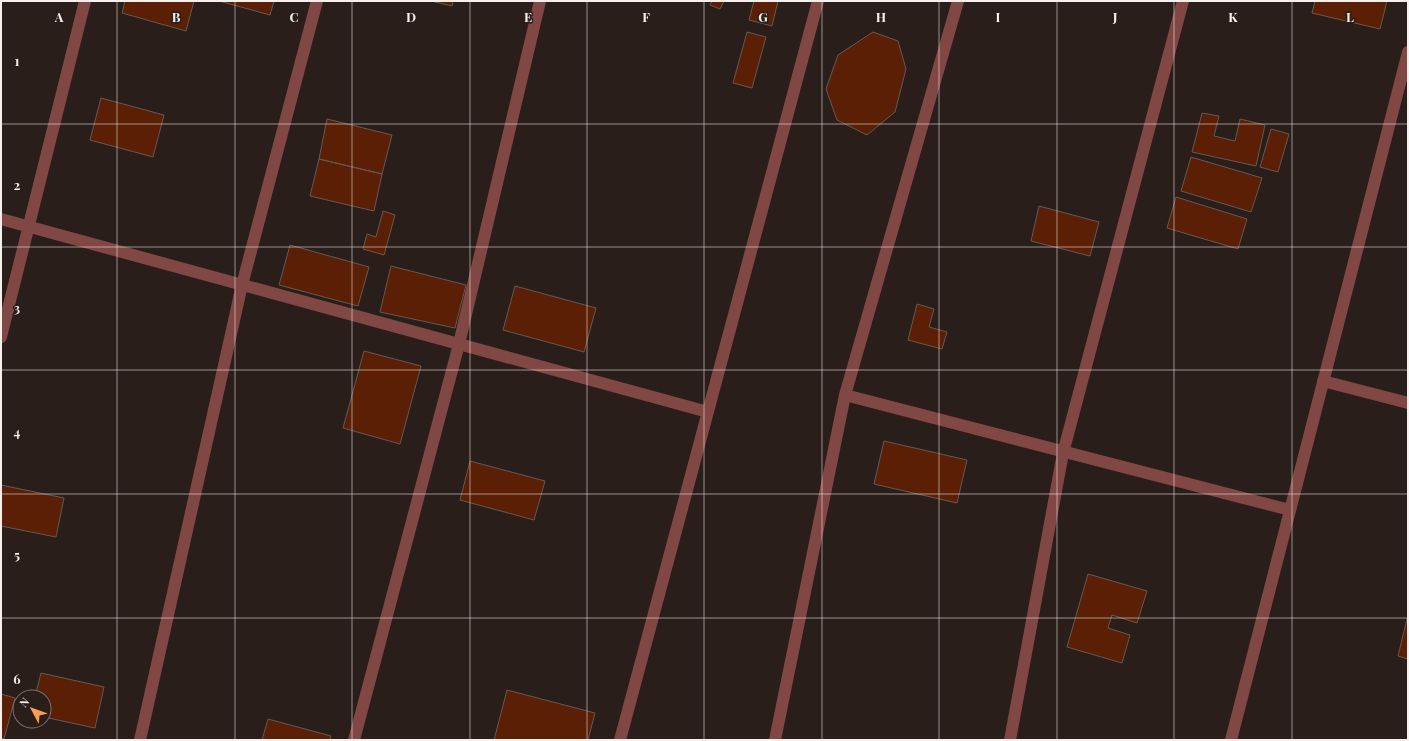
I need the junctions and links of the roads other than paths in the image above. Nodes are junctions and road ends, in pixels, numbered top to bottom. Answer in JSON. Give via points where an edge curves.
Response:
{"nodes":[{"id":1,"x":85,"y":1,"type":"edge"},
{"id":2,"x":317,"y":1,"type":"edge"},
{"id":3,"x":540,"y":1,"type":"edge"},
{"id":4,"x":818,"y":1,"type":"edge"},
{"id":5,"x":958,"y":1,"type":"edge"},
{"id":6,"x":1183,"y":1,"type":"edge"},
{"id":7,"x":1408,"y":52,"type":"edge"},
{"id":8,"x":1,"y":219,"type":"edge"},
{"id":9,"x":28,"y":226,"type":"junction"},
{"id":10,"x":242,"y":285,"type":"junction"},
{"id":11,"x":1,"y":337,"type":"edge"},
{"id":12,"x":459,"y":344,"type":"junction"},
{"id":13,"x":1323,"y":381,"type":"junction"},
{"id":14,"x":845,"y":395,"type":"junction"},
{"id":15,"x":1408,"y":403,"type":"edge"},
{"id":16,"x":708,"y":412,"type":"junction"},
{"id":17,"x":1063,"y":452,"type":"junction"},
{"id":18,"x":1290,"y":510,"type":"junction"},
{"id":19,"x":140,"y":740,"type":"edge"},
{"id":20,"x":354,"y":740,"type":"edge"},
{"id":21,"x":620,"y":740,"type":"edge"},
{"id":22,"x":775,"y":740,"type":"edge"},
{"id":23,"x":1010,"y":740,"type":"edge"},
{"id":24,"x":1231,"y":740,"type":"edge"}],
"edges":[{"from":1,"to":9,"type":"street"},
{"from":2,"to":10,"type":"street"},
{"from":3,"to":12,"type":"street"},
{"from":4,"to":16,"type":"street"},
{"from":5,"to":14,"type":"street"},
{"from":6,"to":17,"type":"street"},
{"from":7,"to":13,"type":"street"},
{"from":8,"to":9,"type":"street"},
{"from":9,"to":10,"type":"street"},
{"from":9,"to":11,"type":"street"},
{"from":10,"to":12,"type":"street"},
{"from":10,"to":19,"type":"street"},
{"from":12,"to":16,"type":"street"},
{"from":12,"to":20,"type":"street"},
{"from":13,"to":15,"type":"street"},
{"from":13,"to":18,"type":"street"},
{"from":14,"to":17,"type":"street"},
{"from":14,"to":22,"type":"street"},
{"from":16,"to":21,"type":"street"},
{"from":17,"to":18,"type":"street"},
{"from":17,"to":23,"type":"street"},
{"from":18,"to":24,"type":"street"}]}
